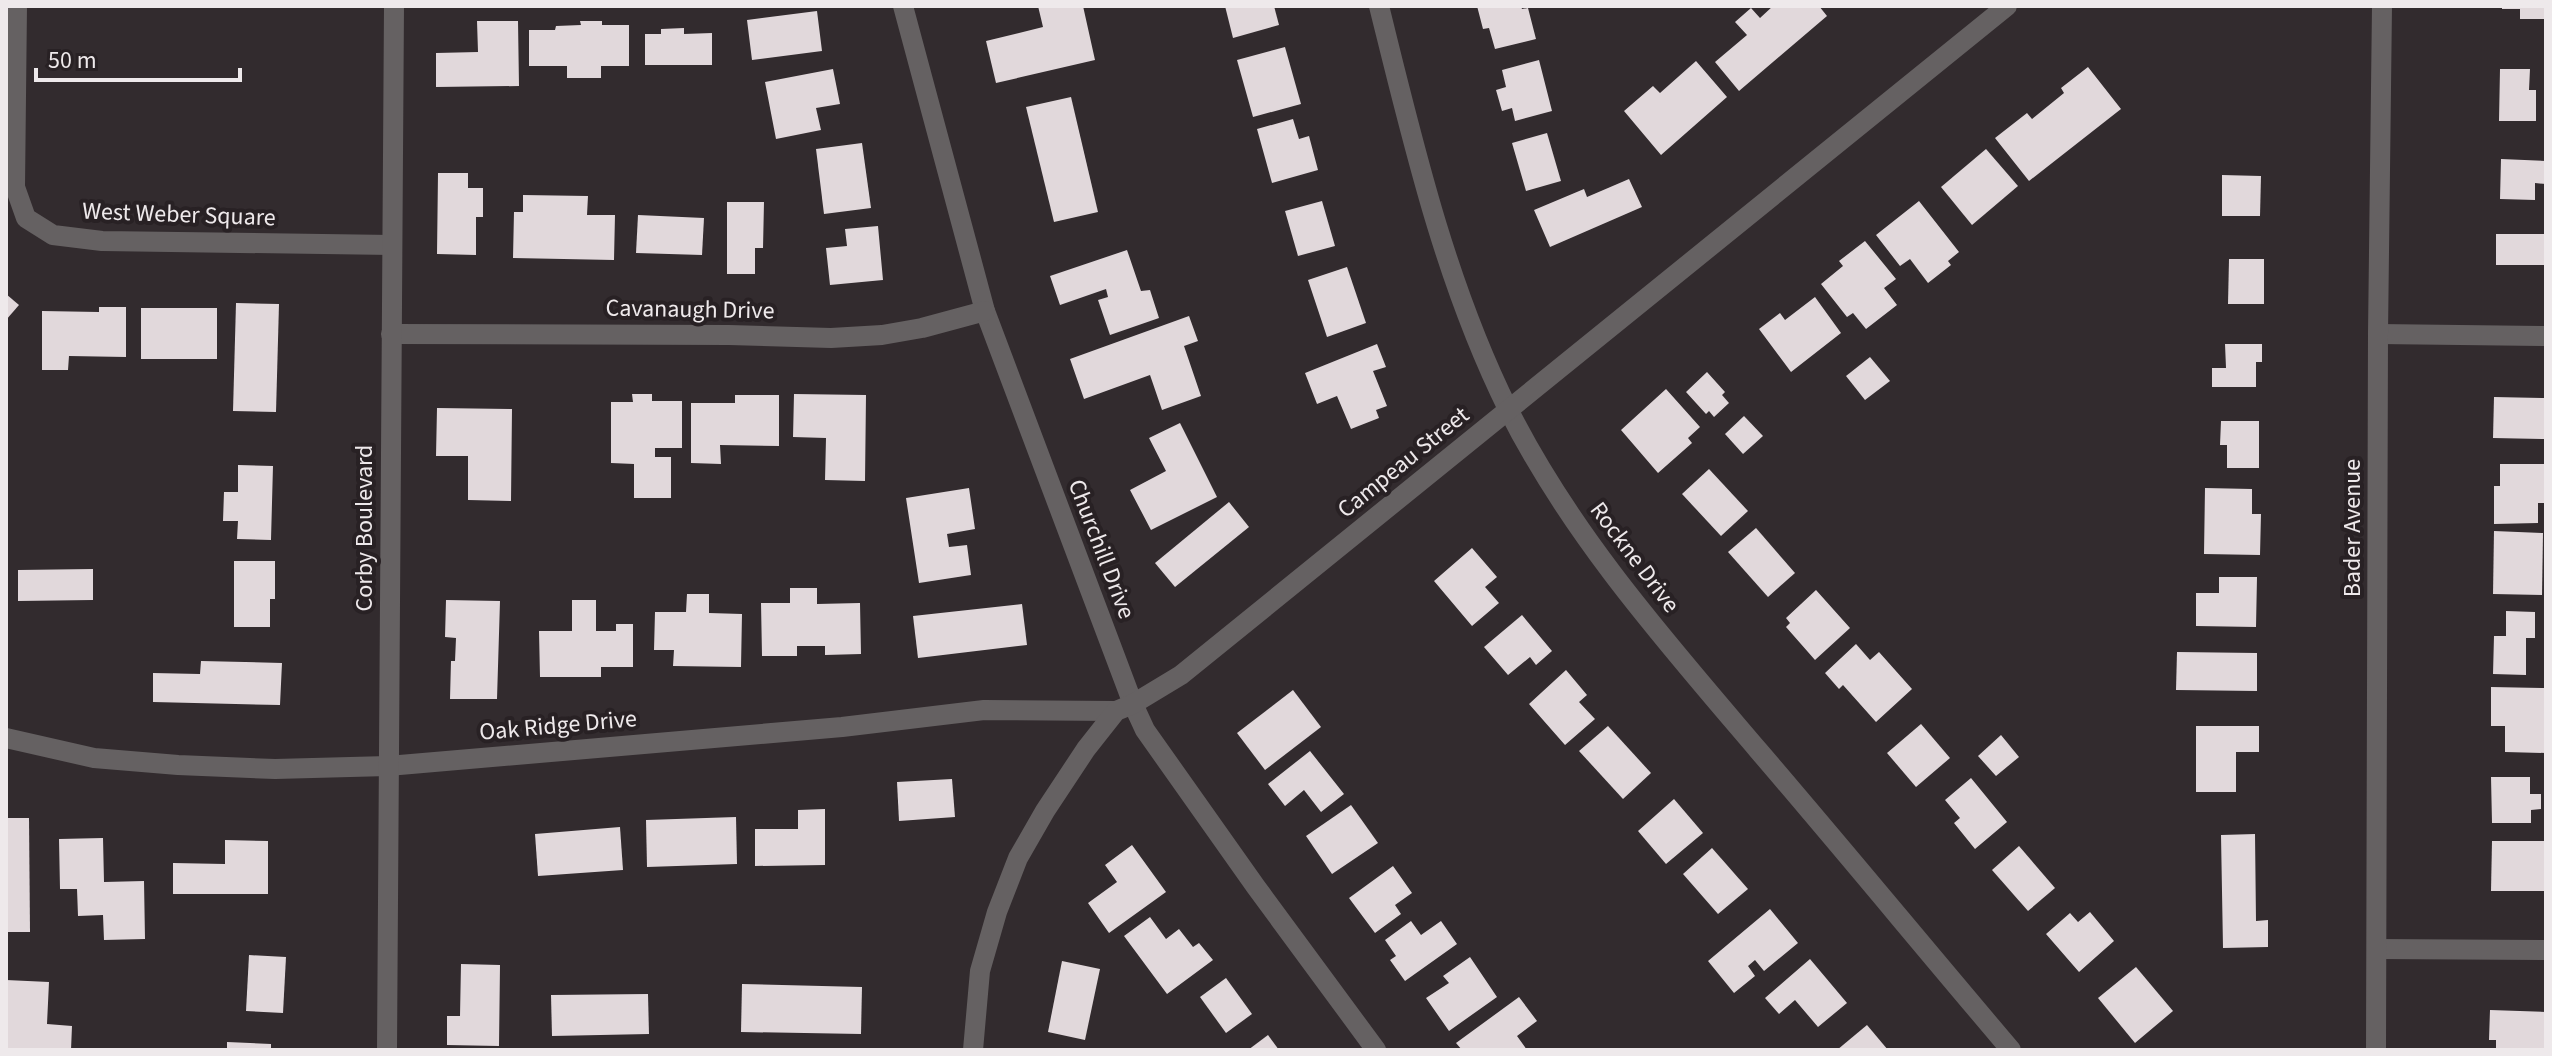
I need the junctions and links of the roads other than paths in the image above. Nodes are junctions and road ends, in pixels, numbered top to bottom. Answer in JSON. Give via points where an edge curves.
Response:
{"nodes":[{"id":1,"x":17,"y":6,"type":"edge"},
{"id":2,"x":394,"y":6,"type":"edge"},
{"id":3,"x":903,"y":6,"type":"edge"},
{"id":4,"x":1379,"y":6,"type":"edge"},
{"id":5,"x":2007,"y":6,"type":"edge"},
{"id":6,"x":2382,"y":6,"type":"edge"},
{"id":7,"x":392,"y":245,"type":"junction"},
{"id":8,"x":985,"y":311,"type":"junction"},
{"id":9,"x":391,"y":334,"type":"junction"},
{"id":10,"x":2378,"y":334,"type":"junction"},
{"id":11,"x":2546,"y":336,"type":"edge"},
{"id":12,"x":1509,"y":410,"type":"junction"},
{"id":13,"x":1125,"y":707,"type":"junction"},
{"id":14,"x":6,"y":738,"type":"edge"},
{"id":15,"x":388,"y":766,"type":"junction"},
{"id":16,"x":2377,"y":949,"type":"junction"},
{"id":17,"x":2546,"y":950,"type":"edge"},
{"id":18,"x":387,"y":1050,"type":"edge"},
{"id":19,"x":973,"y":1050,"type":"edge"},
{"id":20,"x":1376,"y":1050,"type":"edge"},
{"id":21,"x":2011,"y":1050,"type":"edge"},
{"id":22,"x":2376,"y":1050,"type":"edge"}],
"edges":[{"from":1,"to":7,"type":"street","name":"West Weber Square","via":[[15,187],[26,218],[53,235],[102,241]]},
{"from":2,"to":7,"type":"street","name":"Corby Boulevard"},
{"from":3,"to":8,"type":"street","name":"Churchill Drive"},
{"from":4,"to":12,"type":"street","name":"Rockne Drive","via":[[1423,180],[1456,284]]},
{"from":5,"to":12,"type":"street","name":"Campeau Street"},
{"from":6,"to":10,"type":"street","name":"Bader Avenue"},
{"from":7,"to":9,"type":"street","name":"Corby Boulevard"},
{"from":8,"to":9,"type":"street","name":"Cavanaugh Drive","via":[[922,328],[831,338]]},
{"from":8,"to":13,"type":"street","name":"Churchill Drive"},
{"from":9,"to":15,"type":"street","name":"Corby Boulevard"},
{"from":10,"to":11,"type":"street"},
{"from":10,"to":16,"type":"street","name":"Bader Avenue"},
{"from":12,"to":13,"type":"street","name":"Campeau Street","via":[[1181,675]]},
{"from":12,"to":21,"type":"street","name":"Rockne Drive","via":[[1611,572]]},
{"from":13,"to":15,"type":"street","name":"Oak Ridge Drive","via":[[984,710]]},
{"from":13,"to":19,"type":"street","name":"Campeau Street","via":[[1086,749],[1018,858],[980,971]]},
{"from":13,"to":20,"type":"street","name":"Churchill Drive"},
{"from":14,"to":15,"type":"street","name":"Oak Ridge Drive","via":[[94,758],[178,765]]},
{"from":15,"to":18,"type":"street","name":"Corby Boulevard"},
{"from":16,"to":17,"type":"street"},
{"from":16,"to":22,"type":"street","name":"Bader Avenue"}]}
